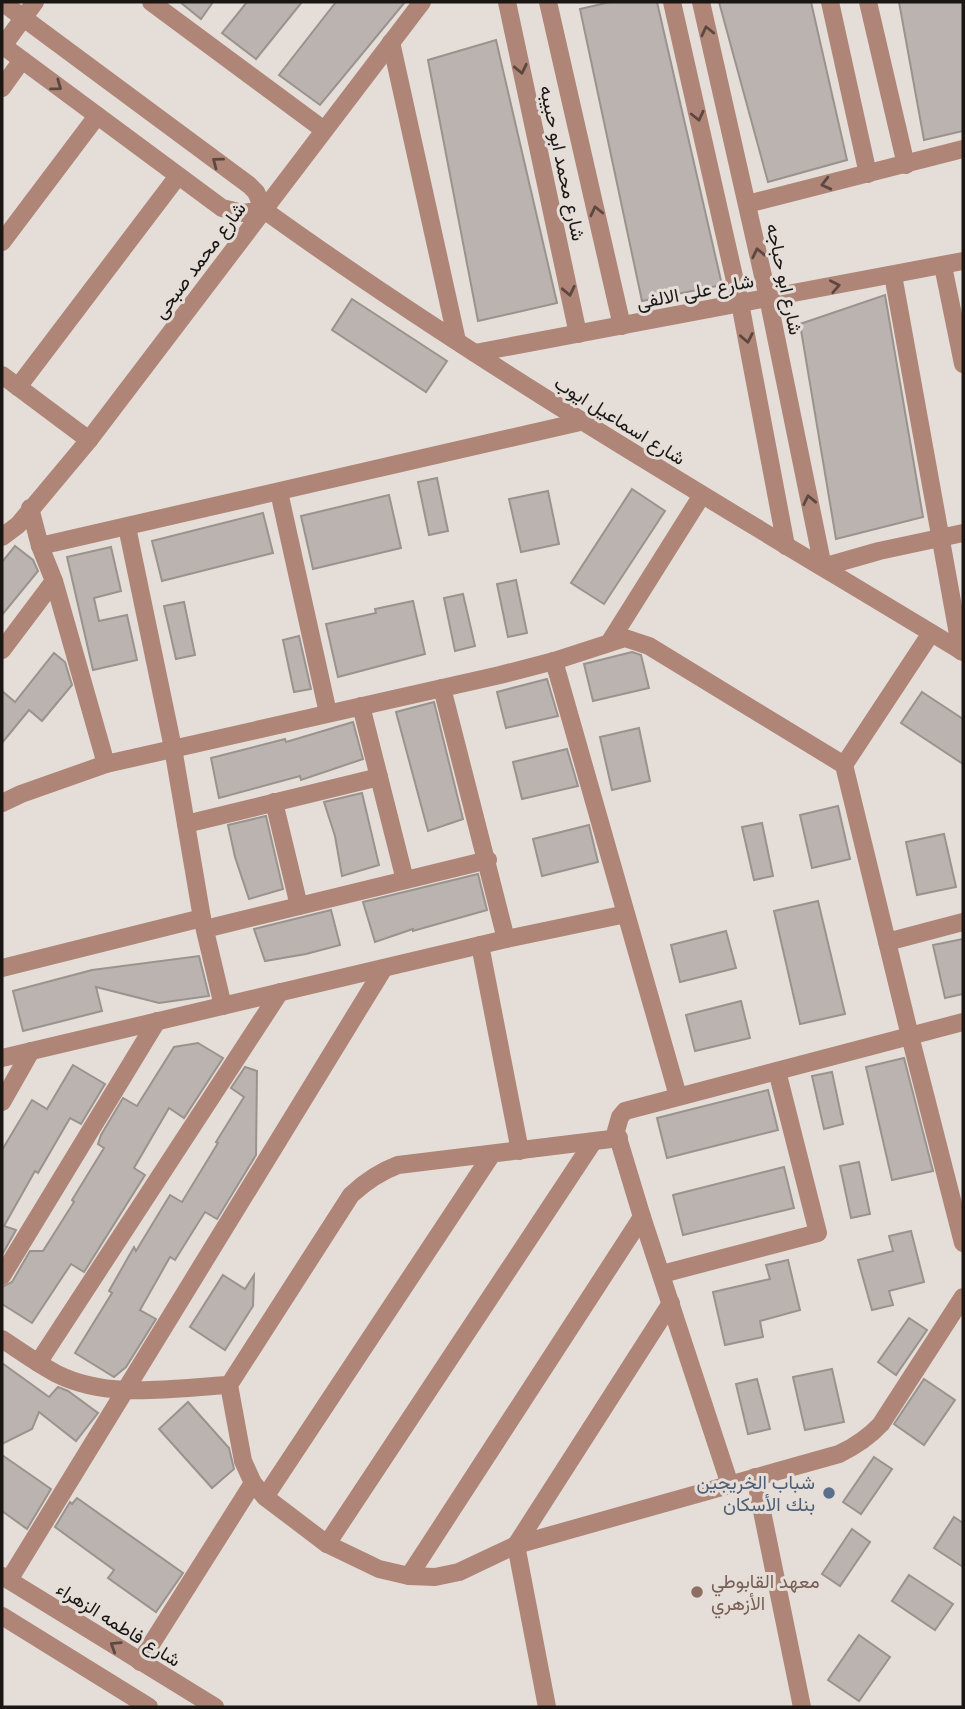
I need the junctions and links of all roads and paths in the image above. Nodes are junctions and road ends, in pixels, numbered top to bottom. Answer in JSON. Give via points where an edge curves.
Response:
{"nodes":[{"id":1,"x":2,"y":2,"type":"edge"},
{"id":2,"x":35,"y":2,"type":"edge"},
{"id":3,"x":151,"y":2,"type":"edge"},
{"id":4,"x":422,"y":2,"type":"edge"},
{"id":5,"x":507,"y":2,"type":"edge"},
{"id":6,"x":550,"y":2,"type":"edge"},
{"id":7,"x":673,"y":2,"type":"edge"},
{"id":8,"x":701,"y":2,"type":"edge"},
{"id":9,"x":830,"y":2,"type":"edge"},
{"id":10,"x":868,"y":2,"type":"edge"},
{"id":11,"x":23,"y":18,"type":"junction"},
{"id":12,"x":391,"y":42,"type":"junction"},
{"id":13,"x":2,"y":46,"type":"edge"},
{"id":14,"x":22,"y":60,"type":"junction"},
{"id":15,"x":2,"y":88,"type":"edge"},
{"id":16,"x":97,"y":116,"type":"junction"},
{"id":17,"x":324,"y":130,"type":"junction"},
{"id":18,"x":963,"y":149,"type":"edge"},
{"id":19,"x":905,"y":165,"type":"junction"},
{"id":20,"x":868,"y":174,"type":"junction"},
{"id":21,"x":178,"y":176,"type":"junction"},
{"id":22,"x":747,"y":204,"type":"junction"},
{"id":23,"x":264,"y":210,"type":"junction"},
{"id":24,"x":2,"y":242,"type":"edge"},
{"id":25,"x":963,"y":261,"type":"edge"},
{"id":26,"x":943,"y":266,"type":"junction"},
{"id":27,"x":893,"y":275,"type":"junction"},
{"id":28,"x":768,"y":298,"type":"junction"},
{"id":29,"x":740,"y":303,"type":"junction"},
{"id":30,"x":622,"y":326,"type":"junction"},
{"id":31,"x":578,"y":334,"type":"junction"},
{"id":32,"x":457,"y":341,"type":"junction"},
{"id":33,"x":475,"y":353,"type":"junction"},
{"id":34,"x":963,"y":364,"type":"edge"},
{"id":35,"x":2,"y":375,"type":"edge"},
{"id":36,"x":18,"y":387,"type":"junction"},
{"id":37,"x":580,"y":422,"type":"junction"},
{"id":38,"x":89,"y":440,"type":"junction"},
{"id":39,"x":279,"y":492,"type":"junction"},
{"id":40,"x":702,"y":495,"type":"junction"},
{"id":41,"x":30,"y":508,"type":"junction"},
{"id":42,"x":127,"y":527,"type":"junction"},
{"id":43,"x":963,"y":533,"type":"edge"},
{"id":44,"x":2,"y":537,"type":"edge"},
{"id":45,"x":941,"y":537,"type":"junction"},
{"id":46,"x":40,"y":546,"type":"junction"},
{"id":47,"x":786,"y":546,"type":"junction"},
{"id":48,"x":823,"y":567,"type":"junction"},
{"id":49,"x":54,"y":581,"type":"junction"},
{"id":50,"x":931,"y":632,"type":"junction"},
{"id":51,"x":609,"y":643,"type":"junction"},
{"id":52,"x":2,"y":650,"type":"edge"},
{"id":53,"x":962,"y":651,"type":"edge"},
{"id":54,"x":554,"y":661,"type":"junction"},
{"id":55,"x":442,"y":688,"type":"junction"},
{"id":56,"x":361,"y":706,"type":"junction"},
{"id":57,"x":328,"y":713,"type":"junction"},
{"id":58,"x":173,"y":748,"type":"junction"},
{"id":59,"x":106,"y":764,"type":"junction"},
{"id":60,"x":844,"y":765,"type":"junction"},
{"id":61,"x":379,"y":777,"type":"junction"},
{"id":62,"x":274,"y":802,"type":"junction"},
{"id":63,"x":2,"y":803,"type":"edge"},
{"id":64,"x":186,"y":824,"type":"junction"},
{"id":65,"x":488,"y":860,"type":"junction"},
{"id":66,"x":405,"y":880,"type":"junction"},
{"id":67,"x":299,"y":906,"type":"junction"},
{"id":68,"x":626,"y":914,"type":"junction"},
{"id":69,"x":963,"y":922,"type":"edge"},
{"id":70,"x":204,"y":923,"type":"junction"},
{"id":71,"x":506,"y":939,"type":"junction"},
{"id":72,"x":887,"y":942,"type":"junction"},
{"id":73,"x":480,"y":945,"type":"junction"},
{"id":74,"x":2,"y":968,"type":"edge"},
{"id":75,"x":384,"y":968,"type":"junction"},
{"id":76,"x":280,"y":992,"type":"junction"},
{"id":77,"x":223,"y":1006,"type":"junction"},
{"id":78,"x":157,"y":1021,"type":"junction"},
{"id":79,"x":963,"y":1022,"type":"edge"},
{"id":80,"x":910,"y":1036,"type":"junction"},
{"id":81,"x":31,"y":1051,"type":"junction"},
{"id":82,"x":2,"y":1058,"type":"edge"},
{"id":83,"x":777,"y":1071,"type":"junction"},
{"id":84,"x":678,"y":1096,"type":"junction"},
{"id":85,"x":2,"y":1102,"type":"edge"},
{"id":86,"x":618,"y":1138,"type":"junction"},
{"id":87,"x":593,"y":1142,"type":"junction"},
{"id":88,"x":520,"y":1151,"type":"junction"},
{"id":89,"x":492,"y":1154,"type":"junction"},
{"id":90,"x":642,"y":1217,"type":"junction"},
{"id":91,"x":963,"y":1243,"type":"edge"},
{"id":92,"x":662,"y":1274,"type":"junction"},
{"id":93,"x":2,"y":1276,"type":"edge"},
{"id":94,"x":963,"y":1297,"type":"edge"},
{"id":95,"x":671,"y":1303,"type":"junction"},
{"id":96,"x":2,"y":1339,"type":"edge"},
{"id":97,"x":38,"y":1363,"type":"junction"},
{"id":98,"x":229,"y":1385,"type":"junction"},
{"id":99,"x":125,"y":1390,"type":"junction"},
{"id":100,"x":755,"y":1477,"type":"junction"},
{"id":101,"x":730,"y":1485,"type":"junction"},
{"id":102,"x":259,"y":1490,"type":"junction"},
{"id":103,"x":327,"y":1544,"type":"junction"},
{"id":104,"x":516,"y":1545,"type":"junction"},
{"id":105,"x":409,"y":1576,"type":"junction"},
{"id":106,"x":5,"y":1578,"type":"edge"},
{"id":107,"x":2,"y":1616,"type":"edge"},
{"id":108,"x":140,"y":1662,"type":"junction"},
{"id":109,"x":139,"y":1705,"type":"edge"},
{"id":110,"x":215,"y":1707,"type":"edge"},
{"id":111,"x":547,"y":1707,"type":"edge"},
{"id":112,"x":802,"y":1707,"type":"edge"}],
"edges":[{"from":1,"to":11,"type":"street","name":"شارع اسماعيل ايوب"},
{"from":2,"to":11,"type":"street"},
{"from":3,"to":17,"type":"street"},
{"from":4,"to":12,"type":"street","name":"شارع محمد صبحى"},
{"from":5,"to":31,"type":"street","name":"شارع محمد ابو حبيبه","one_way":true},
{"from":30,"to":6,"type":"street","name":"شارع محمد ابو حبيبه","one_way":true},
{"from":7,"to":29,"type":"street","one_way":true},
{"from":22,"to":8,"type":"street","name":"شارع ابو حباجه","one_way":true},
{"from":9,"to":20,"type":"street"},
{"from":10,"to":19,"type":"street"},
{"from":11,"to":13,"type":"street"},
{"from":23,"to":11,"type":"street","name":"شارع اسماعيل ايوب","one_way":true,"via":[[249,185]]},
{"from":12,"to":17,"type":"street","name":"شارع محمد صبحى"},
{"from":12,"to":32,"type":"street"},
{"from":13,"to":14,"type":"street"},
{"from":14,"to":15,"type":"street"},
{"from":14,"to":16,"type":"street","one_way":true},
{"from":16,"to":21,"type":"street"},
{"from":16,"to":24,"type":"street"},
{"from":17,"to":23,"type":"street","name":"شارع محمد صبحى"},
{"from":18,"to":19,"type":"street"},
{"from":19,"to":20,"type":"street"},
{"from":20,"to":22,"type":"street","one_way":true},
{"from":21,"to":23,"type":"street","via":[[222,208],[243,213]]},
{"from":21,"to":36,"type":"street"},
{"from":28,"to":22,"type":"street","name":"شارع ابو حباجه","one_way":true},
{"from":23,"to":32,"type":"street","name":"شارع اسماعيل ايوب"},
{"from":23,"to":38,"type":"street","name":"شارع محمد صبحى"},
{"from":25,"to":26,"type":"street","name":"شارع على الالفى"},
{"from":26,"to":27,"type":"street","name":"شارع على الالفى"},
{"from":26,"to":34,"type":"street"},
{"from":28,"to":27,"type":"street","name":"شارع على الالفى","one_way":true},
{"from":27,"to":45,"type":"street"},
{"from":28,"to":29,"type":"street","name":"شارع على الالفى"},
{"from":48,"to":28,"type":"street","name":"شارع ابو حباجه","one_way":true},
{"from":29,"to":30,"type":"street","name":"شارع على الالفى"},
{"from":29,"to":47,"type":"street","one_way":true},
{"from":30,"to":31,"type":"street","name":"شارع على الالفى"},
{"from":31,"to":33,"type":"street","name":"شارع على الالفى"},
{"from":32,"to":33,"type":"street","name":"شارع اسماعيل ايوب"},
{"from":33,"to":37,"type":"street","name":"شارع اسماعيل ايوب"},
{"from":35,"to":36,"type":"street"},
{"from":36,"to":38,"type":"street"},
{"from":37,"to":39,"type":"street"},
{"from":37,"to":40,"type":"street","name":"شارع اسماعيل ايوب"},
{"from":38,"to":41,"type":"street","name":"شارع محمد صبحى"},
{"from":39,"to":42,"type":"street"},
{"from":39,"to":57,"type":"street"},
{"from":40,"to":47,"type":"street","name":"شارع اسماعيل ايوب"},
{"from":40,"to":51,"type":"street"},
{"from":41,"to":44,"type":"street","name":"شارع محمد صبحى"},
{"from":41,"to":46,"type":"street"},
{"from":42,"to":46,"type":"street"},
{"from":42,"to":58,"type":"street"},
{"from":43,"to":45,"type":"street"},
{"from":45,"to":48,"type":"street"},
{"from":45,"to":53,"type":"street"},
{"from":46,"to":49,"type":"street"},
{"from":47,"to":48,"type":"street","name":"شارع اسماعيل ايوب"},
{"from":48,"to":50,"type":"street","name":"شارع اسماعيل ايوب"},
{"from":49,"to":52,"type":"street"},
{"from":49,"to":59,"type":"street"},
{"from":50,"to":53,"type":"street","name":"شارع اسماعيل ايوب"},
{"from":50,"to":60,"type":"street"},
{"from":51,"to":54,"type":"street"},
{"from":51,"to":60,"type":"street","via":[[625,638],[649,646]]},
{"from":54,"to":55,"type":"street"},
{"from":54,"to":68,"type":"street"},
{"from":55,"to":56,"type":"street"},
{"from":55,"to":65,"type":"street"},
{"from":56,"to":57,"type":"street"},
{"from":56,"to":61,"type":"street"},
{"from":57,"to":58,"type":"street"},
{"from":58,"to":59,"type":"street"},
{"from":58,"to":64,"type":"street"},
{"from":59,"to":63,"type":"street"},
{"from":60,"to":72,"type":"street"},
{"from":61,"to":62,"type":"street"},
{"from":61,"to":66,"type":"street"},
{"from":62,"to":64,"type":"street"},
{"from":62,"to":67,"type":"street"},
{"from":64,"to":70,"type":"street"},
{"from":65,"to":66,"type":"street"},
{"from":65,"to":71,"type":"street"},
{"from":66,"to":67,"type":"street"},
{"from":67,"to":70,"type":"street"},
{"from":68,"to":71,"type":"street"},
{"from":68,"to":84,"type":"street"},
{"from":69,"to":72,"type":"street"},
{"from":70,"to":74,"type":"street"},
{"from":70,"to":77,"type":"street"},
{"from":71,"to":73,"type":"street"},
{"from":72,"to":80,"type":"street"},
{"from":73,"to":75,"type":"street"},
{"from":73,"to":88,"type":"street"},
{"from":75,"to":76,"type":"street"},
{"from":75,"to":99,"type":"street"},
{"from":76,"to":77,"type":"street"},
{"from":76,"to":97,"type":"street"},
{"from":77,"to":78,"type":"street"},
{"from":78,"to":81,"type":"street"},
{"from":78,"to":93,"type":"street"},
{"from":79,"to":80,"type":"street"},
{"from":80,"to":83,"type":"street"},
{"from":80,"to":91,"type":"street"},
{"from":81,"to":82,"type":"street"},
{"from":81,"to":85,"type":"street"},
{"from":83,"to":84,"type":"street"},
{"from":83,"to":92,"type":"street","via":[[818,1233]]},
{"from":84,"to":86,"type":"street","via":[[625,1111],[617,1124]]},
{"from":86,"to":87,"type":"street"},
{"from":86,"to":90,"type":"street"},
{"from":87,"to":88,"type":"street"},
{"from":87,"to":103,"type":"street"},
{"from":88,"to":89,"type":"street"},
{"from":89,"to":98,"type":"street","via":[[398,1165],[365,1182],[351,1195]]},
{"from":89,"to":102,"type":"street"},
{"from":90,"to":92,"type":"street"},
{"from":90,"to":105,"type":"street"},
{"from":92,"to":95,"type":"street"},
{"from":94,"to":100,"type":"street","via":[[869,1437],[839,1454]]},
{"from":95,"to":101,"type":"street"},
{"from":95,"to":104,"type":"street"},
{"from":96,"to":97,"type":"street"},
{"from":97,"to":99,"type":"street","via":[[80,1382]]},
{"from":98,"to":99,"type":"street"},
{"from":98,"to":102,"type":"street","via":[[243,1461]]},
{"from":99,"to":106,"type":"street"},
{"from":100,"to":101,"type":"street"},
{"from":100,"to":112,"type":"street"},
{"from":101,"to":104,"type":"street"},
{"from":102,"to":103,"type":"street"},
{"from":102,"to":108,"type":"street"},
{"from":103,"to":105,"type":"street","via":[[379,1569]]},
{"from":104,"to":105,"type":"street","via":[[459,1572]]},
{"from":104,"to":111,"type":"street"},
{"from":108,"to":106,"type":"street","name":"شارع فاطمه الزهراء","one_way":true},
{"from":107,"to":109,"type":"street"},
{"from":108,"to":110,"type":"street","name":"شارع فاطمه الزهراء"}]}
